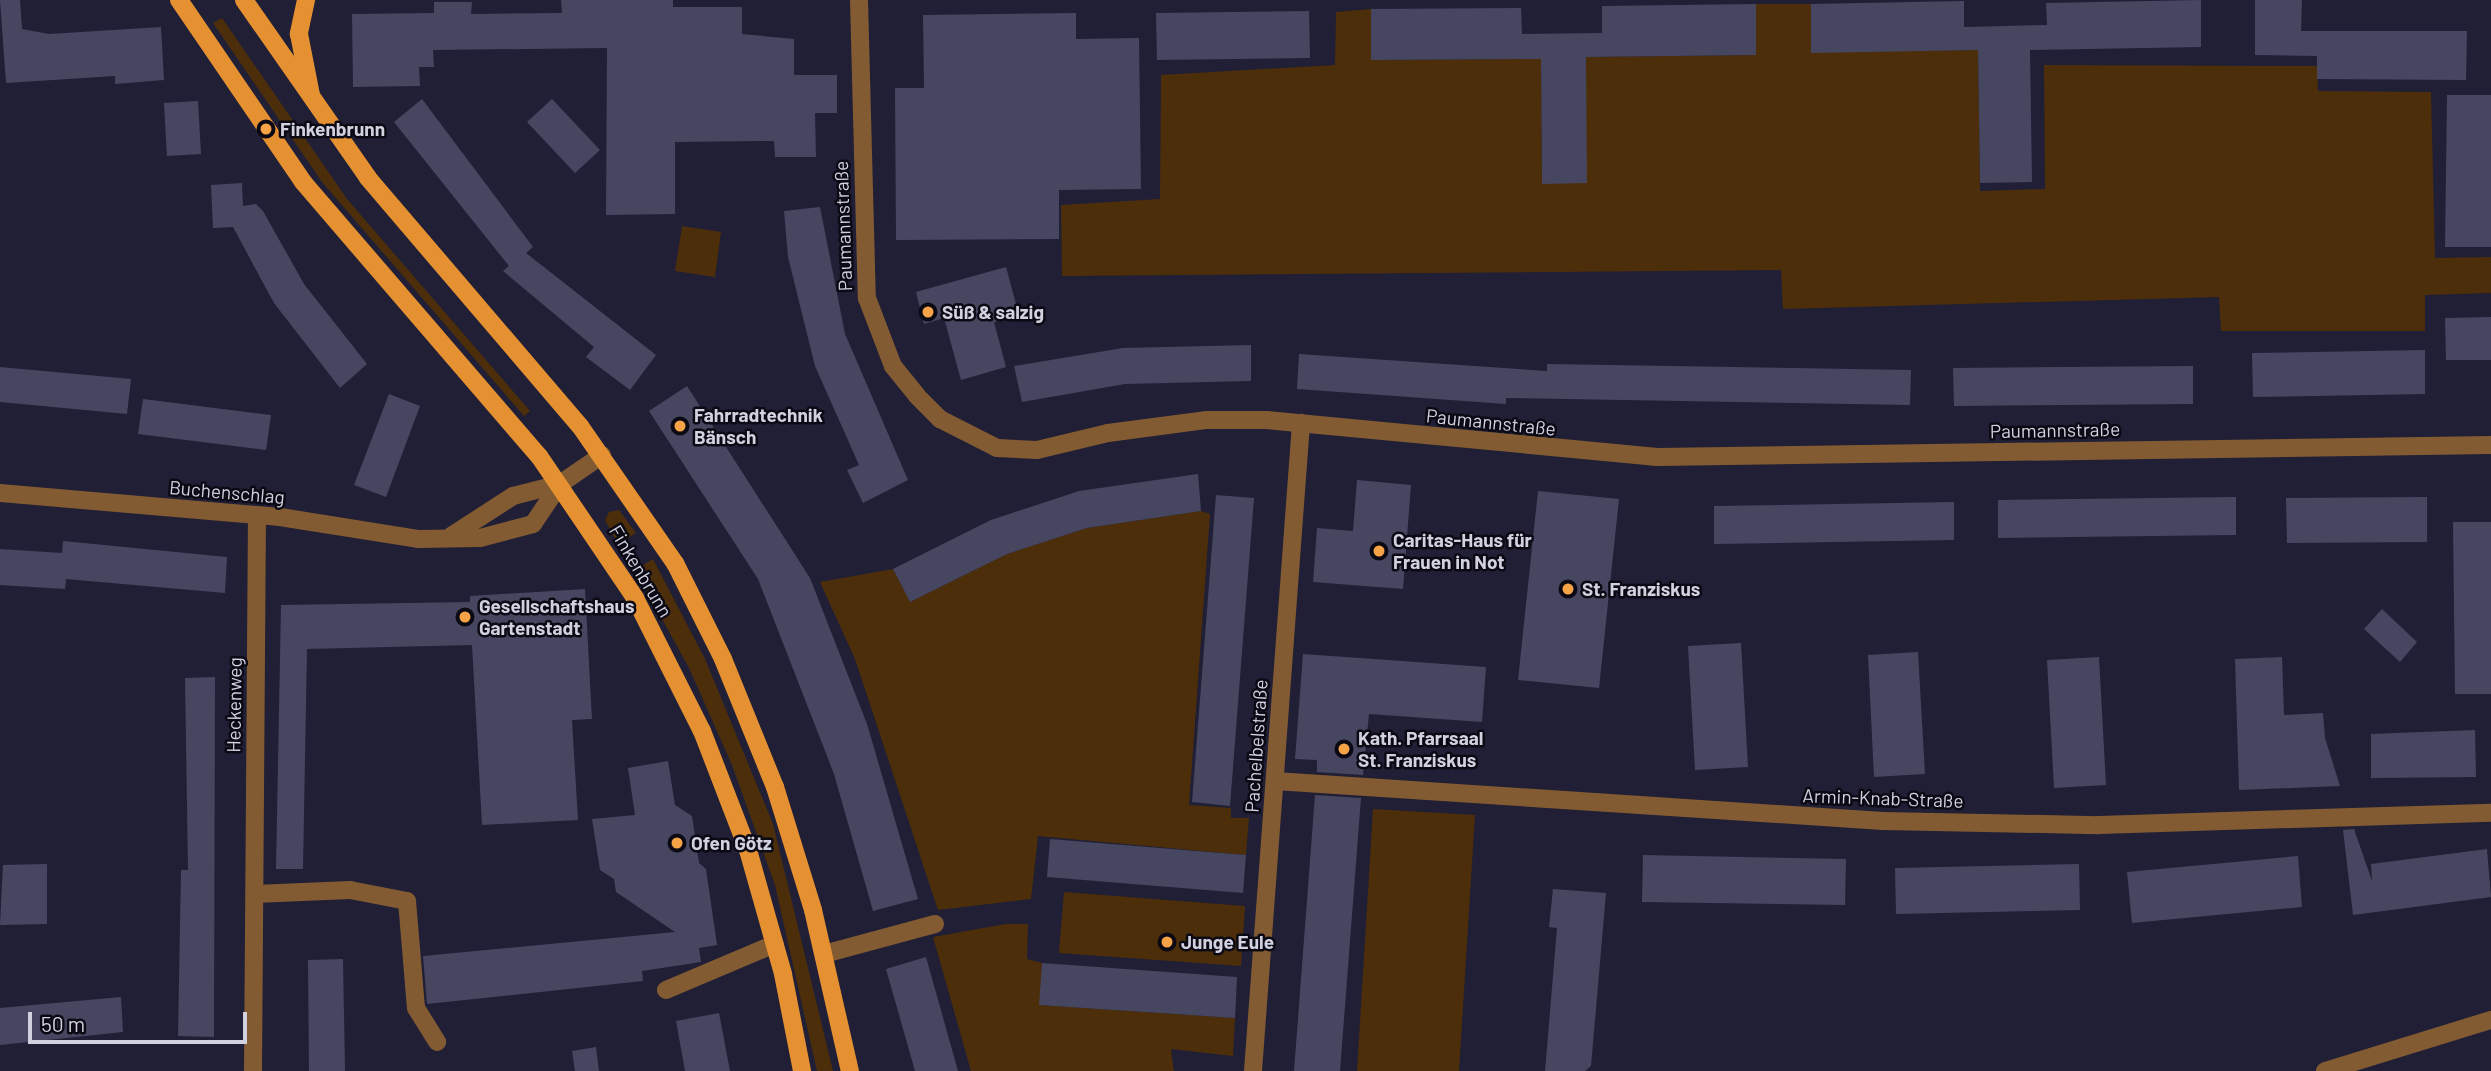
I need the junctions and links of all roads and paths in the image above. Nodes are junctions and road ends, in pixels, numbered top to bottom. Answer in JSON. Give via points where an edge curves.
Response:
{"nodes":[{"id":1,"x":179,"y":0,"type":"edge"},
{"id":2,"x":244,"y":0,"type":"edge"},
{"id":3,"x":306,"y":0,"type":"edge"},
{"id":4,"x":859,"y":0,"type":"edge"},
{"id":5,"x":314,"y":105,"type":"junction"},
{"id":6,"x":1301,"y":423,"type":"junction"},
{"id":7,"x":2491,"y":445,"type":"edge"},
{"id":8,"x":602,"y":455,"type":"junction"},
{"id":9,"x":560,"y":484,"type":"junction"},
{"id":10,"x":0,"y":493,"type":"edge"},
{"id":11,"x":257,"y":516,"type":"junction"},
{"id":12,"x":448,"y":537,"type":"junction"},
{"id":13,"x":1275,"y":781,"type":"junction"},
{"id":14,"x":2491,"y":813,"type":"edge"},
{"id":15,"x":255,"y":894,"type":"junction"},
{"id":16,"x":935,"y":923,"type":"dead end"},
{"id":17,"x":775,"y":944,"type":"junction"},
{"id":18,"x":824,"y":954,"type":"junction"},
{"id":19,"x":666,"y":990,"type":"dead end"},
{"id":20,"x":2491,"y":1020,"type":"edge"},
{"id":21,"x":437,"y":1042,"type":"dead end"},
{"id":22,"x":253,"y":1071,"type":"edge"},
{"id":23,"x":802,"y":1071,"type":"edge"},
{"id":24,"x":850,"y":1071,"type":"edge"},
{"id":25,"x":1253,"y":1071,"type":"edge"},
{"id":26,"x":2325,"y":1071,"type":"edge"}],
"edges":[{"from":1,"to":9,"type":"main road","name":"Finkenbrunn","via":[[303,182]]},
{"from":2,"to":5,"type":"main road","name":"Finkenbrunn"},
{"from":3,"to":5,"type":"main road","via":[[299,34]]},
{"from":4,"to":6,"type":"street","name":"Paumannstraße","via":[[867,298],[893,366],[940,419],[998,448],[1037,450],[1108,433],[1207,421]]},
{"from":5,"to":8,"type":"main road","name":"Finkenbrunn","via":[[368,178]]},
{"from":6,"to":7,"type":"street","name":"Paumannstraße","via":[[1657,457]]},
{"from":6,"to":13,"type":"street","name":"Pachelbelstraße"},
{"from":8,"to":9,"type":"street","name":"Buchenschlag"},
{"from":8,"to":18,"type":"main road","name":"Finkenbrunn","via":[[663,542],[728,669],[791,834]]},
{"from":9,"to":12,"type":"street","name":"Buchenschlag","via":[[513,496]]},
{"from":9,"to":12,"type":"street","name":"Buchenschlag","via":[[533,524],[509,533]]},
{"from":9,"to":17,"type":"main road","name":"Finkenbrunn","via":[[635,598],[686,696],[735,814]]},
{"from":10,"to":11,"type":"street","name":"Buchenschlag"},
{"from":11,"to":12,"type":"street","name":"Buchenschlag","via":[[419,539]]},
{"from":11,"to":15,"type":"street","name":"Heckenweg"},
{"from":13,"to":14,"type":"street","name":"Armin-Knab-Straße","via":[[1883,821],[2099,825]]},
{"from":13,"to":25,"type":"street","name":"Pachelbelstraße"},
{"from":15,"to":21,"type":"street","via":[[350,890],[407,901],[416,1008]]},
{"from":15,"to":22,"type":"street","name":"Heckenweg"},
{"from":16,"to":18,"type":"street"},
{"from":17,"to":19,"type":"street"},
{"from":17,"to":23,"type":"main road","name":"Finkenbrunn"},
{"from":18,"to":24,"type":"main road","name":"Finkenbrunn"},
{"from":20,"to":26,"type":"street"}]}
